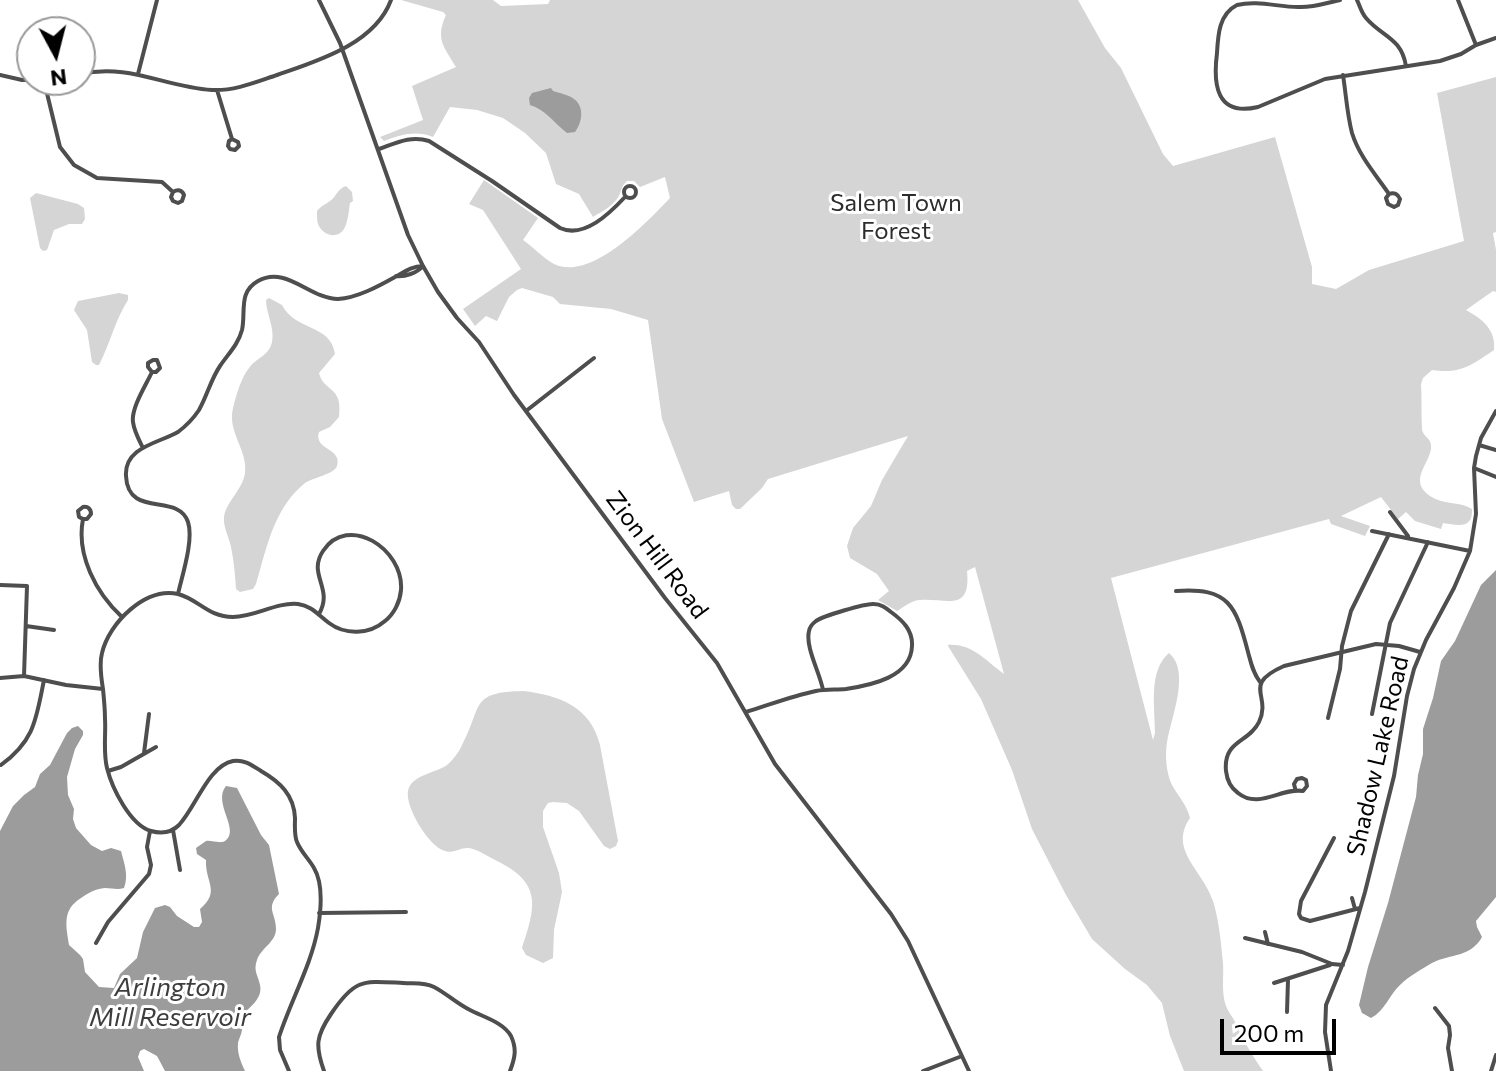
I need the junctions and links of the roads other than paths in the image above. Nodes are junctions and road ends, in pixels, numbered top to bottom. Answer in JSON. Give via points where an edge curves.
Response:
{"nodes":[{"id":1,"x":157,"y":0,"type":"edge"},
{"id":2,"x":319,"y":0,"type":"edge"},
{"id":3,"x":391,"y":0,"type":"edge"},
{"id":4,"x":1340,"y":0,"type":"edge"},
{"id":5,"x":1357,"y":0,"type":"edge"},
{"id":6,"x":1458,"y":0,"type":"edge"},
{"id":7,"x":1496,"y":38,"type":"edge"},
{"id":8,"x":1476,"y":45,"type":"junction"},
{"id":9,"x":342,"y":49,"type":"junction"},
{"id":10,"x":1406,"y":66,"type":"junction"},
{"id":11,"x":96,"y":71,"type":"edge"},
{"id":12,"x":138,"y":74,"type":"junction"},
{"id":13,"x":1343,"y":75,"type":"junction"},
{"id":14,"x":217,"y":90,"type":"junction"},
{"id":15,"x":50,"y":96,"type":"edge"},
{"id":16,"x":232,"y":139,"type":"dead end"},
{"id":17,"x":379,"y":149,"type":"junction"},
{"id":18,"x":173,"y":192,"type":"dead end"},
{"id":19,"x":1389,"y":194,"type":"dead end"},
{"id":20,"x":625,"y":197,"type":"dead end"},
{"id":21,"x":423,"y":266,"type":"junction"},
{"id":22,"x":594,"y":358,"type":"dead end"},
{"id":23,"x":152,"y":372,"type":"dead end"},
{"id":24,"x":526,"y":411,"type":"junction"},
{"id":25,"x":1496,"y":411,"type":"edge"},
{"id":26,"x":1479,"y":445,"type":"junction"},
{"id":27,"x":143,"y":448,"type":"junction"},
{"id":28,"x":1496,"y":450,"type":"edge"},
{"id":29,"x":1474,"y":468,"type":"junction"},
{"id":30,"x":1496,"y":477,"type":"edge"},
{"id":31,"x":1390,"y":512,"type":"dead end"},
{"id":32,"x":83,"y":519,"type":"dead end"},
{"id":33,"x":1372,"y":531,"type":"dead end"},
{"id":34,"x":1389,"y":534,"type":"junction"},
{"id":35,"x":1409,"y":538,"type":"junction"},
{"id":36,"x":1428,"y":542,"type":"junction"},
{"id":37,"x":1470,"y":551,"type":"junction"},
{"id":38,"x":0,"y":585,"type":"edge"},
{"id":39,"x":1176,"y":591,"type":"dead end"},
{"id":40,"x":178,"y":594,"type":"junction"},
{"id":41,"x":319,"y":614,"type":"junction"},
{"id":42,"x":122,"y":617,"type":"junction"},
{"id":43,"x":26,"y":626,"type":"junction"},
{"id":44,"x":54,"y":630,"type":"dead end"},
{"id":45,"x":1386,"y":644,"type":"junction"},
{"id":46,"x":1342,"y":652,"type":"junction"},
{"id":47,"x":1420,"y":652,"type":"junction"},
{"id":48,"x":24,"y":676,"type":"junction"},
{"id":49,"x":0,"y":678,"type":"edge"},
{"id":50,"x":44,"y":680,"type":"junction"},
{"id":51,"x":1260,"y":682,"type":"junction"},
{"id":52,"x":103,"y":689,"type":"junction"},
{"id":53,"x":823,"y":690,"type":"junction"},
{"id":54,"x":746,"y":712,"type":"junction"},
{"id":55,"x":149,"y":714,"type":"dead end"},
{"id":56,"x":1372,"y":714,"type":"dead end"},
{"id":57,"x":1328,"y":718,"type":"dead end"},
{"id":58,"x":156,"y":747,"type":"dead end"},
{"id":59,"x":144,"y":753,"type":"junction"},
{"id":60,"x":1,"y":765,"type":"edge"},
{"id":61,"x":108,"y":771,"type":"junction"},
{"id":62,"x":1295,"y":788,"type":"dead end"},
{"id":63,"x":173,"y":830,"type":"junction"},
{"id":64,"x":150,"y":831,"type":"junction"},
{"id":65,"x":1334,"y":838,"type":"dead end"},
{"id":66,"x":180,"y":870,"type":"dead end"},
{"id":67,"x":1352,"y":898,"type":"dead end"},
{"id":68,"x":1358,"y":908,"type":"junction"},
{"id":69,"x":406,"y":912,"type":"dead end"},
{"id":70,"x":319,"y":913,"type":"junction"},
{"id":71,"x":1265,"y":932,"type":"dead end"},
{"id":72,"x":1245,"y":938,"type":"dead end"},
{"id":73,"x":96,"y":943,"type":"dead end"},
{"id":74,"x":1268,"y":944,"type":"junction"},
{"id":75,"x":1332,"y":964,"type":"junction"},
{"id":76,"x":1343,"y":965,"type":"junction"},
{"id":77,"x":1288,"y":980,"type":"junction"},
{"id":78,"x":1274,"y":983,"type":"dead end"},
{"id":79,"x":1435,"y":1008,"type":"dead end"},
{"id":80,"x":1287,"y":1012,"type":"dead end"},
{"id":81,"x":1496,"y":1055,"type":"edge"},
{"id":82,"x":962,"y":1056,"type":"junction"},
{"id":83,"x":289,"y":1071,"type":"edge"},
{"id":84,"x":324,"y":1071,"type":"edge"},
{"id":85,"x":510,"y":1071,"type":"edge"},
{"id":86,"x":923,"y":1071,"type":"edge"},
{"id":87,"x":969,"y":1071,"type":"edge"},
{"id":88,"x":1331,"y":1071,"type":"edge"},
{"id":89,"x":1452,"y":1071,"type":"edge"},
{"id":90,"x":1491,"y":1071,"type":"edge"}],
"edges":[{"from":1,"to":12,"type":"street"},
{"from":2,"to":9,"type":"street","name":"Zion Hill Road"},
{"from":3,"to":9,"type":"street","via":[[370,30]]},
{"from":4,"to":13,"type":"street","via":[[1302,8],[1253,0],[1240,3],[1222,23],[1214,73],[1222,98],[1249,109]]},
{"from":5,"to":10,"type":"street","via":[[1366,19],[1396,43]]},
{"from":6,"to":8,"type":"street"},
{"from":7,"to":8,"type":"street"},
{"from":8,"to":10,"type":"street","via":[[1452,58]]},
{"from":9,"to":14,"type":"street","via":[[262,80]]},
{"from":9,"to":17,"type":"street","name":"Zion Hill Road"},
{"from":10,"to":13,"type":"street"},
{"from":11,"to":12,"type":"street"},
{"from":12,"to":14,"type":"street"},
{"from":13,"to":19,"type":"street","via":[[1355,142]]},
{"from":14,"to":16,"type":"street"},
{"from":15,"to":18,"type":"street","via":[[57,139],[74,165],[97,178],[162,182]]},
{"from":17,"to":20,"type":"street","via":[[411,138],[429,141],[569,232],[603,217]]},
{"from":17,"to":21,"type":"street","name":"Zion Hill Road"},
{"from":21,"to":24,"type":"street","name":"Zion Hill Road"},
{"from":21,"to":27,"type":"street","via":[[337,299],[280,276],[256,282],[244,297],[237,344],[219,367],[197,413],[178,431]]},
{"from":22,"to":24,"type":"street"},
{"from":23,"to":27,"type":"street","via":[[132,418]]},
{"from":24,"to":54,"type":"street","name":"Zion Hill Road","via":[[717,663]]},
{"from":25,"to":26,"type":"street","name":"Shadow Lake Road"},
{"from":26,"to":28,"type":"street"},
{"from":26,"to":29,"type":"street","name":"Shadow Lake Road"},
{"from":27,"to":40,"type":"street","via":[[129,461],[128,487],[146,503],[179,511],[188,523]]},
{"from":29,"to":30,"type":"street"},
{"from":29,"to":37,"type":"street","name":"Shadow Lake Road","via":[[1476,514]]},
{"from":31,"to":35,"type":"street"},
{"from":32,"to":42,"type":"street","via":[[81,546],[89,567],[102,596]]},
{"from":33,"to":34,"type":"street"},
{"from":34,"to":35,"type":"street"},
{"from":34,"to":46,"type":"street","via":[[1351,611]]},
{"from":35,"to":36,"type":"street"},
{"from":36,"to":37,"type":"street"},
{"from":36,"to":45,"type":"street","via":[[1395,610]]},
{"from":37,"to":47,"type":"street","name":"Shadow Lake Road"},
{"from":38,"to":43,"type":"street","via":[[27,586]]},
{"from":39,"to":51,"type":"street","via":[[1207,591],[1229,605]]},
{"from":40,"to":41,"type":"street","via":[[225,616],[296,604]]},
{"from":40,"to":42,"type":"street","via":[[153,597]]},
{"from":41,"to":41,"type":"street","via":[[353,632],[385,621],[401,591],[391,555],[362,537],[343,537],[328,545],[318,564],[325,594]]},
{"from":42,"to":52,"type":"street","via":[[102,655]]},
{"from":43,"to":44,"type":"street"},
{"from":43,"to":48,"type":"street"},
{"from":45,"to":46,"type":"street"},
{"from":45,"to":47,"type":"street"},
{"from":45,"to":56,"type":"street"},
{"from":46,"to":51,"type":"street","via":[[1284,666]]},
{"from":46,"to":57,"type":"street"},
{"from":47,"to":68,"type":"street","name":"Shadow Lake Road"},
{"from":48,"to":49,"type":"street"},
{"from":48,"to":50,"type":"street"},
{"from":50,"to":52,"type":"street"},
{"from":50,"to":60,"type":"street","via":[[30,736]]},
{"from":51,"to":62,"type":"street","via":[[1260,721],[1229,752],[1227,778],[1238,793],[1254,799]]},
{"from":52,"to":61,"type":"street"},
{"from":53,"to":53,"type":"street","via":[[852,688],[902,670],[912,648],[905,624],[875,604],[813,623],[809,640]]},
{"from":53,"to":54,"type":"street"},
{"from":54,"to":82,"type":"street","name":"Zion Hill Road","via":[[775,764],[908,941]]},
{"from":55,"to":59,"type":"street"},
{"from":58,"to":59,"type":"street"},
{"from":59,"to":61,"type":"street"},
{"from":61,"to":64,"type":"street","via":[[128,812]]},
{"from":63,"to":64,"type":"street"},
{"from":63,"to":66,"type":"street"},
{"from":63,"to":70,"type":"street","via":[[222,766],[248,763],[282,785],[292,801],[295,837],[318,875]]},
{"from":64,"to":73,"type":"street","via":[[149,874]]},
{"from":65,"to":68,"type":"street","via":[[1299,914],[1310,921]]},
{"from":67,"to":68,"type":"street"},
{"from":68,"to":76,"type":"street","name":"Shadow Lake Road"},
{"from":69,"to":70,"type":"street"},
{"from":70,"to":83,"type":"street","via":[[311,955],[279,1037]]},
{"from":71,"to":74,"type":"street"},
{"from":72,"to":74,"type":"street"},
{"from":74,"to":75,"type":"street"},
{"from":75,"to":76,"type":"street"},
{"from":75,"to":77,"type":"street"},
{"from":76,"to":88,"type":"street","name":"Shadow Lake Road","via":[[1324,1019]]},
{"from":77,"to":78,"type":"street"},
{"from":77,"to":80,"type":"street"},
{"from":79,"to":89,"type":"street","via":[[1449,1026]]},
{"from":81,"to":90,"type":"street"},
{"from":82,"to":86,"type":"street"},
{"from":82,"to":87,"type":"street","name":"Zion Hill Road"},
{"from":84,"to":85,"type":"street","via":[[317,1043],[322,1028],[351,990],[377,981],[433,986],[504,1028],[516,1052]]}]}
